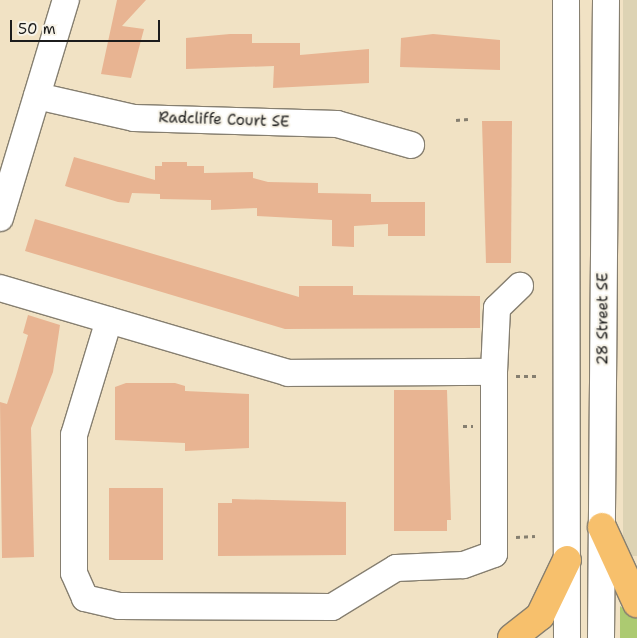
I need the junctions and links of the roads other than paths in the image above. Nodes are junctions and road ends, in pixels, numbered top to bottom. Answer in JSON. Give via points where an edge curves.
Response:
{"nodes":[{"id":1,"x":66,"y":0,"type":"edge"},
{"id":2,"x":566,"y":0,"type":"edge"},
{"id":3,"x":606,"y":0,"type":"edge"},
{"id":4,"x":37,"y":96,"type":"junction"},
{"id":5,"x":410,"y":145,"type":"dead end"},
{"id":6,"x":0,"y":218,"type":"edge"},
{"id":7,"x":520,"y":286,"type":"dead end"},
{"id":8,"x":0,"y":288,"type":"edge"},
{"id":9,"x":108,"y":320,"type":"junction"},
{"id":10,"x":494,"y":372,"type":"junction"},
{"id":11,"x":602,"y":527,"type":"junction"},
{"id":12,"x":567,"y":560,"type":"junction"},
{"id":13,"x":637,"y":603,"type":"edge"},
{"id":14,"x":512,"y":638,"type":"edge"},
{"id":15,"x":567,"y":638,"type":"edge"},
{"id":16,"x":602,"y":638,"type":"edge"}],
"edges":[{"from":1,"to":4,"type":"street"},
{"from":2,"to":12,"type":"street"},
{"from":3,"to":11,"type":"street","name":"28 Street SE"},
{"from":4,"to":5,"type":"street","name":"Radcliffe Court SE","via":[[134,118],[337,124]]},
{"from":4,"to":6,"type":"street"},
{"from":7,"to":10,"type":"street","via":[[497,308]]},
{"from":8,"to":9,"type":"street"},
{"from":9,"to":10,"type":"street","via":[[288,373]]},
{"from":9,"to":10,"type":"street","via":[[74,435],[74,573],[85,598],[119,606],[332,607],[396,568],[463,565],[494,554]]},
{"from":11,"to":13,"type":"main road"},
{"from":11,"to":16,"type":"street","name":"28 Street SE"},
{"from":12,"to":14,"type":"main road","via":[[540,616]]},
{"from":12,"to":15,"type":"street"}]}
